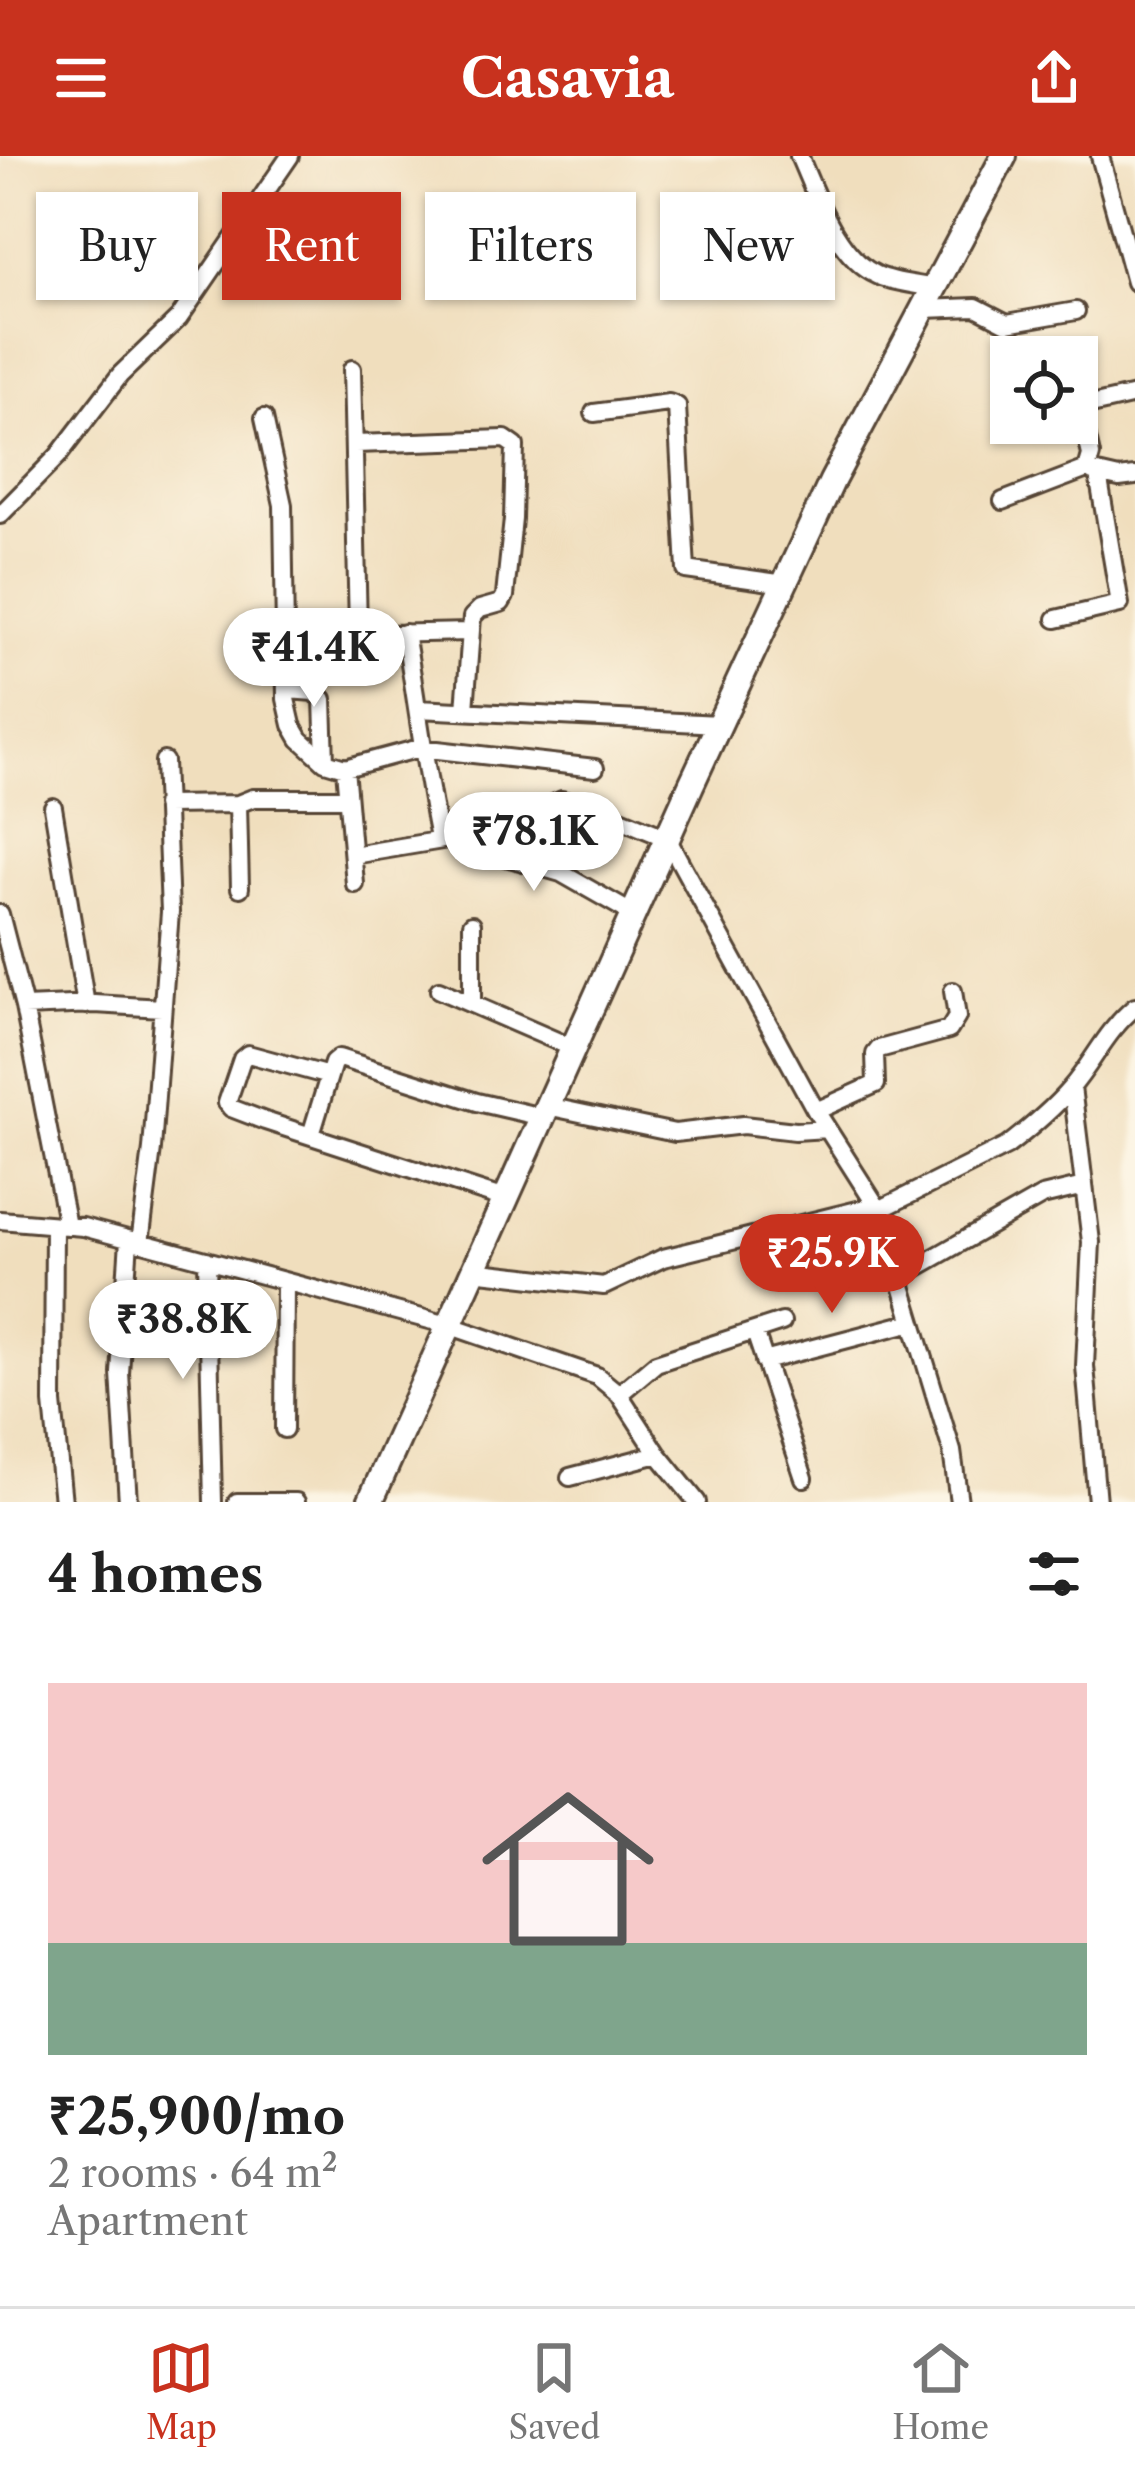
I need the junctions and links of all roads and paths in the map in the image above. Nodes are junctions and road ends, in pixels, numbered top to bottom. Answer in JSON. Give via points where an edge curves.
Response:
{"nodes":[{"id":1,"x":290,"y":156,"type":"edge"},
{"id":2,"x":799,"y":156,"type":"edge"},
{"id":3,"x":1004,"y":156,"type":"edge"},
{"id":4,"x":1100,"y":156,"type":"edge"},
{"id":5,"x":1135,"y":282,"type":"edge"},
{"id":6,"x":929,"y":298,"type":"junction"},
{"id":7,"x":1076,"y":310,"type":"dead end"},
{"id":8,"x":352,"y":369,"type":"dead end"},
{"id":9,"x":1135,"y":395,"type":"edge"},
{"id":10,"x":594,"y":413,"type":"dead end"},
{"id":11,"x":264,"y":418,"type":"dead end"},
{"id":12,"x":355,"y":444,"type":"junction"},
{"id":13,"x":1093,"y":472,"type":"junction"},
{"id":14,"x":1135,"y":476,"type":"edge"},
{"id":15,"x":1003,"y":501,"type":"dead end"},
{"id":16,"x":0,"y":515,"type":"edge"},
{"id":17,"x":785,"y":584,"type":"junction"},
{"id":18,"x":1056,"y":619,"type":"dead end"},
{"id":19,"x":470,"y":632,"type":"junction"},
{"id":20,"x":405,"y":633,"type":"junction"},
{"id":21,"x":288,"y":690,"type":"junction"},
{"id":22,"x":418,"y":709,"type":"junction"},
{"id":23,"x":464,"y":710,"type":"junction"},
{"id":24,"x":719,"y":724,"type":"junction"},
{"id":25,"x":420,"y":748,"type":"junction"},
{"id":26,"x":164,"y":760,"type":"dead end"},
{"id":27,"x":325,"y":762,"type":"junction"},
{"id":28,"x":345,"y":768,"type":"junction"},
{"id":29,"x":595,"y":768,"type":"dead end"},
{"id":30,"x":346,"y":798,"type":"junction"},
{"id":31,"x":238,"y":804,"type":"junction"},
{"id":32,"x":166,"y":805,"type":"junction"},
{"id":33,"x":52,"y":807,"type":"dead end"},
{"id":34,"x":481,"y":834,"type":"junction"},
{"id":35,"x":439,"y":838,"type":"junction"},
{"id":36,"x":667,"y":838,"type":"junction"},
{"id":37,"x":352,"y":855,"type":"junction"},
{"id":38,"x":356,"y":884,"type":"dead end"},
{"id":39,"x":239,"y":887,"type":"dead end"},
{"id":40,"x":0,"y":914,"type":"edge"},
{"id":41,"x":633,"y":914,"type":"junction"},
{"id":42,"x":472,"y":924,"type":"dead end"},
{"id":43,"x":439,"y":990,"type":"dead end"},
{"id":44,"x":953,"y":991,"type":"dead end"},
{"id":45,"x":472,"y":1004,"type":"junction"},
{"id":46,"x":86,"y":1005,"type":"junction"},
{"id":47,"x":24,"y":1007,"type":"junction"},
{"id":48,"x":1135,"y":1007,"type":"edge"},
{"id":49,"x":162,"y":1009,"type":"junction"},
{"id":50,"x":573,"y":1048,"type":"junction"},
{"id":51,"x":329,"y":1076,"type":"junction"},
{"id":52,"x":1072,"y":1087,"type":"junction"},
{"id":53,"x":816,"y":1111,"type":"junction"},
{"id":54,"x":544,"y":1112,"type":"junction"},
{"id":55,"x":827,"y":1129,"type":"junction"},
{"id":56,"x":311,"y":1135,"type":"junction"},
{"id":57,"x":1084,"y":1186,"type":"junction"},
{"id":58,"x":505,"y":1199,"type":"junction"},
{"id":59,"x":876,"y":1208,"type":"junction"},
{"id":60,"x":0,"y":1220,"type":"edge"},
{"id":61,"x":60,"y":1226,"type":"junction"},
{"id":62,"x":135,"y":1241,"type":"junction"},
{"id":63,"x":207,"y":1260,"type":"junction"},
{"id":64,"x":472,"y":1271,"type":"junction"},
{"id":65,"x":900,"y":1277,"type":"junction"},
{"id":66,"x":285,"y":1282,"type":"junction"},
{"id":67,"x":782,"y":1322,"type":"dead end"},
{"id":68,"x":913,"y":1322,"type":"junction"},
{"id":69,"x":448,"y":1325,"type":"junction"},
{"id":70,"x":754,"y":1332,"type":"junction"},
{"id":71,"x":764,"y":1361,"type":"junction"},
{"id":72,"x":619,"y":1394,"type":"junction"},
{"id":73,"x":284,"y":1429,"type":"dead end"},
{"id":74,"x":658,"y":1454,"type":"junction"},
{"id":75,"x":570,"y":1477,"type":"dead end"},
{"id":76,"x":804,"y":1478,"type":"dead end"},
{"id":77,"x":63,"y":1502,"type":"edge"},
{"id":78,"x":128,"y":1502,"type":"edge"},
{"id":79,"x":213,"y":1502,"type":"edge"},
{"id":80,"x":237,"y":1502,"type":"edge"},
{"id":81,"x":296,"y":1502,"type":"edge"},
{"id":82,"x":370,"y":1502,"type":"edge"},
{"id":83,"x":697,"y":1502,"type":"edge"},
{"id":84,"x":959,"y":1502,"type":"edge"},
{"id":85,"x":1097,"y":1502,"type":"edge"}],
"edges":[{"from":1,"to":16,"type":"street","via":[[179,318],[119,375],[48,468]]},
{"from":2,"to":6,"type":"street","via":[[861,266]]},
{"from":3,"to":6,"type":"highway"},
{"from":4,"to":5,"type":"street"},
{"from":6,"to":7,"type":"street","via":[[1007,323]]},
{"from":6,"to":17,"type":"highway"},
{"from":8,"to":12,"type":"street"},
{"from":9,"to":13,"type":"street","via":[[1081,412]]},
{"from":10,"to":17,"type":"street","via":[[677,406],[686,570]]},
{"from":11,"to":21,"type":"street","via":[[284,505]]},
{"from":12,"to":19,"type":"street","via":[[505,439],[514,446],[505,596],[474,612]]},
{"from":12,"to":20,"type":"street","via":[[356,621],[361,632]]},
{"from":13,"to":14,"type":"street"},
{"from":13,"to":15,"type":"street"},
{"from":13,"to":18,"type":"street","via":[[1120,604]]},
{"from":17,"to":24,"type":"highway"},
{"from":19,"to":20,"type":"street"},
{"from":19,"to":23,"type":"street"},
{"from":20,"to":22,"type":"street"},
{"from":21,"to":27,"type":"street","via":[[292,725]]},
{"from":21,"to":27,"type":"street","via":[[323,699]]},
{"from":22,"to":23,"type":"street"},
{"from":22,"to":25,"type":"street"},
{"from":23,"to":24,"type":"street"},
{"from":24,"to":36,"type":"highway"},
{"from":25,"to":28,"type":"street"},
{"from":25,"to":29,"type":"street"},
{"from":25,"to":35,"type":"street"},
{"from":26,"to":32,"type":"street"},
{"from":27,"to":28,"type":"street"},
{"from":28,"to":30,"type":"street"},
{"from":30,"to":31,"type":"street"},
{"from":30,"to":37,"type":"street"},
{"from":31,"to":32,"type":"street"},
{"from":31,"to":39,"type":"street"},
{"from":32,"to":49,"type":"street","via":[[170,912]]},
{"from":33,"to":46,"type":"street"},
{"from":34,"to":35,"type":"street"},
{"from":34,"to":36,"type":"street","via":[[562,800]]},
{"from":34,"to":41,"type":"street","via":[[492,853],[560,873]]},
{"from":35,"to":37,"type":"street"},
{"from":36,"to":41,"type":"highway"},
{"from":36,"to":53,"type":"street"},
{"from":37,"to":38,"type":"street"},
{"from":40,"to":47,"type":"street"},
{"from":41,"to":50,"type":"highway"},
{"from":42,"to":45,"type":"street"},
{"from":43,"to":45,"type":"street"},
{"from":44,"to":53,"type":"street","via":[[957,1017],[949,1030],[879,1049],[876,1084]]},
{"from":45,"to":50,"type":"street"},
{"from":46,"to":47,"type":"street"},
{"from":46,"to":49,"type":"street"},
{"from":47,"to":61,"type":"street"},
{"from":48,"to":52,"type":"street"},
{"from":49,"to":62,"type":"street"},
{"from":50,"to":54,"type":"highway"},
{"from":51,"to":54,"type":"street","via":[[335,1060],[346,1058],[477,1102]]},
{"from":51,"to":56,"type":"street"},
{"from":51,"to":56,"type":"street","via":[[248,1054],[228,1095],[231,1108]]},
{"from":52,"to":57,"type":"street"},
{"from":52,"to":59,"type":"street","via":[[1007,1146]]},
{"from":53,"to":55,"type":"street"},
{"from":54,"to":55,"type":"street","via":[[675,1133],[743,1125]]},
{"from":54,"to":58,"type":"highway"},
{"from":55,"to":59,"type":"street"},
{"from":56,"to":58,"type":"street"},
{"from":57,"to":65,"type":"street","via":[[1042,1196]]},
{"from":57,"to":85,"type":"street","via":[[1091,1279],[1085,1366]]},
{"from":58,"to":64,"type":"highway"},
{"from":59,"to":64,"type":"street","via":[[663,1258],[604,1286]]},
{"from":59,"to":65,"type":"street"},
{"from":60,"to":61,"type":"street"},
{"from":61,"to":62,"type":"street"},
{"from":61,"to":77,"type":"street","via":[[53,1403]]},
{"from":62,"to":63,"type":"street"},
{"from":62,"to":78,"type":"street","via":[[120,1373]]},
{"from":63,"to":66,"type":"street"},
{"from":63,"to":79,"type":"street"},
{"from":64,"to":69,"type":"highway"},
{"from":65,"to":68,"type":"street"},
{"from":66,"to":69,"type":"street"},
{"from":66,"to":73,"type":"street"},
{"from":67,"to":70,"type":"street"},
{"from":68,"to":71,"type":"street"},
{"from":68,"to":84,"type":"street"},
{"from":69,"to":72,"type":"street","via":[[597,1376]]},
{"from":69,"to":82,"type":"highway"},
{"from":70,"to":71,"type":"street"},
{"from":70,"to":72,"type":"street","via":[[656,1363]]},
{"from":71,"to":76,"type":"street"},
{"from":72,"to":74,"type":"street"},
{"from":74,"to":75,"type":"street"},
{"from":74,"to":83,"type":"street"},
{"from":80,"to":81,"type":"street"}]}
